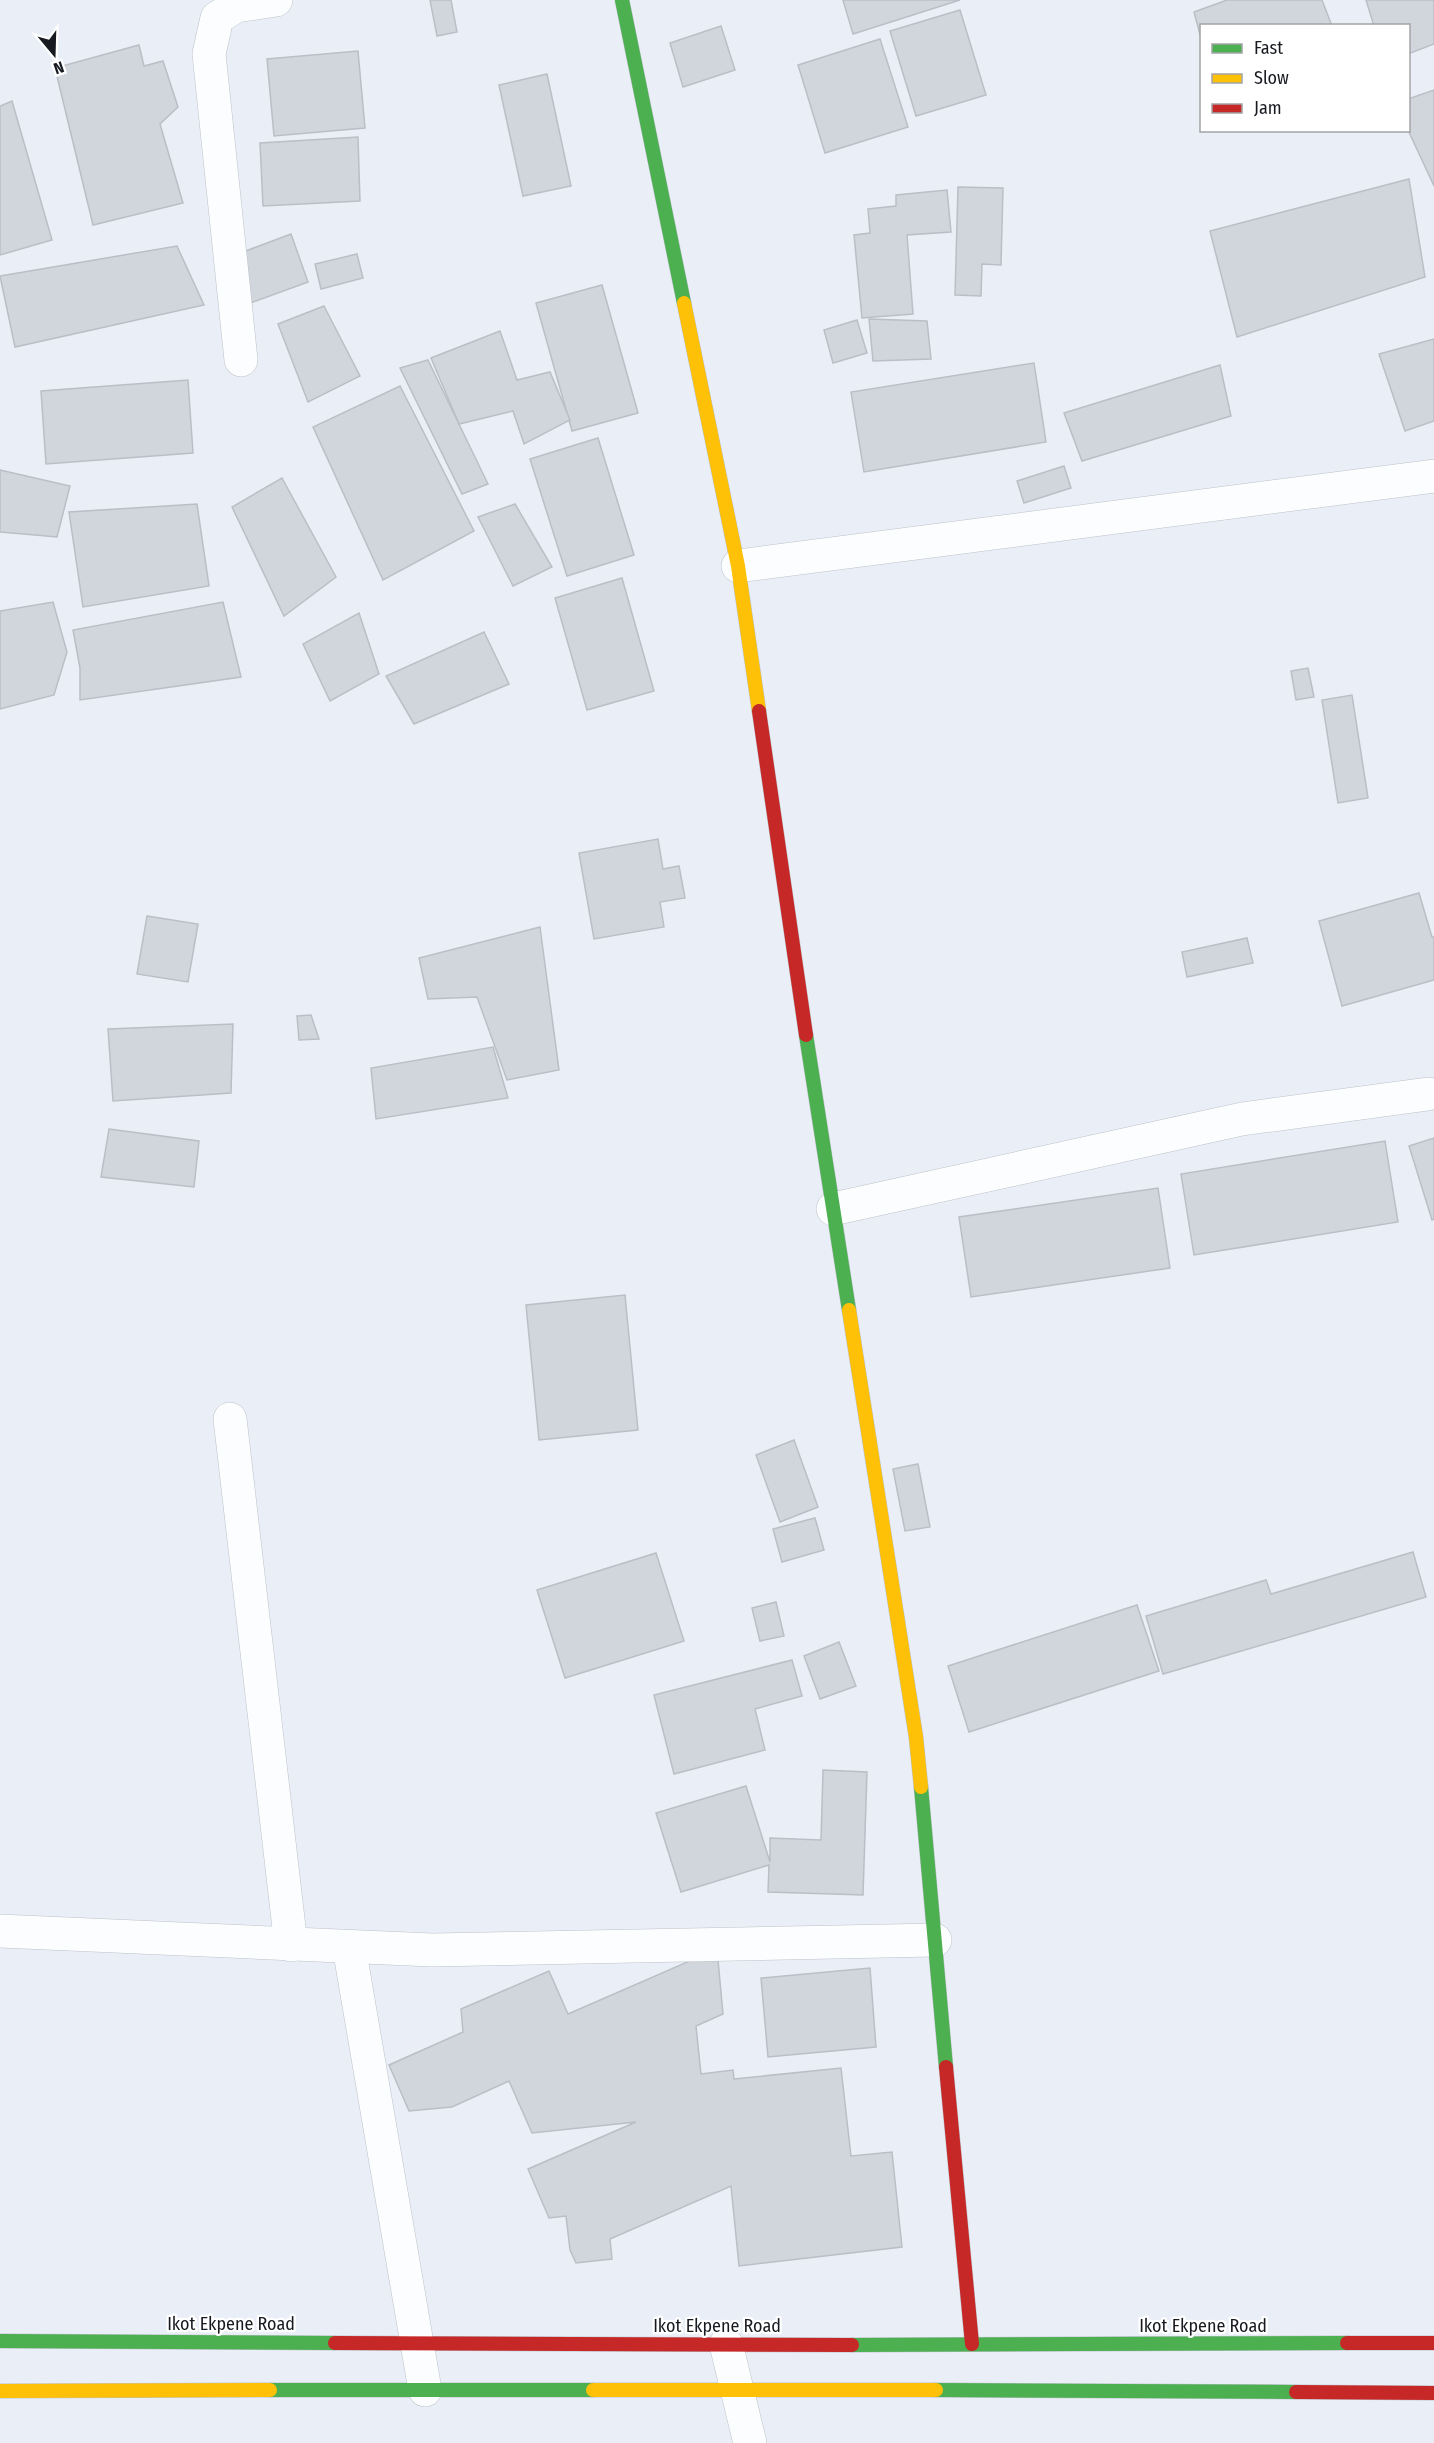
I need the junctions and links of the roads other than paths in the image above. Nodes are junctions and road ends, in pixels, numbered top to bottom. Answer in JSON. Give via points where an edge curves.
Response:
{"nodes":[{"id":1,"x":276,"y":0,"type":"edge"},
{"id":2,"x":622,"y":0,"type":"edge"},
{"id":3,"x":241,"y":360,"type":"dead end"},
{"id":4,"x":1434,"y":476,"type":"edge"},
{"id":5,"x":738,"y":566,"type":"junction"},
{"id":6,"x":1428,"y":1094,"type":"dead end"},
{"id":7,"x":833,"y":1209,"type":"junction"},
{"id":8,"x":230,"y":1419,"type":"dead end"},
{"id":9,"x":0,"y":1931,"type":"edge"},
{"id":10,"x":935,"y":1940,"type":"junction"},
{"id":11,"x":291,"y":1945,"type":"junction"},
{"id":12,"x":349,"y":1947,"type":"junction"},
{"id":13,"x":0,"y":2341,"type":"edge"},
{"id":14,"x":416,"y":2342,"type":"junction"},
{"id":15,"x":1434,"y":2343,"type":"edge"},
{"id":16,"x":726,"y":2344,"type":"junction"},
{"id":17,"x":972,"y":2344,"type":"junction"},
{"id":18,"x":425,"y":2390,"type":"junction"},
{"id":19,"x":738,"y":2390,"type":"junction"},
{"id":20,"x":0,"y":2391,"type":"edge"},
{"id":21,"x":1434,"y":2393,"type":"edge"},
{"id":22,"x":750,"y":2443,"type":"edge"}],
"edges":[{"from":1,"to":3,"type":"street","via":[[236,6],[217,18],[209,54]]},
{"from":2,"to":5,"type":"main road"},
{"from":4,"to":5,"type":"street"},
{"from":5,"to":7,"type":"main road"},
{"from":6,"to":7,"type":"street","via":[[1242,1119]]},
{"from":7,"to":10,"type":"main road","via":[[916,1737]]},
{"from":8,"to":11,"type":"street"},
{"from":9,"to":11,"type":"street"},
{"from":10,"to":12,"type":"street","via":[[432,1950]]},
{"from":10,"to":17,"type":"main road"},
{"from":11,"to":12,"type":"street"},
{"from":12,"to":14,"type":"street"},
{"from":13,"to":14,"type":"main road","name":"Ikot Ekpene Road"},
{"from":14,"to":16,"type":"main road","name":"Ikot Ekpene Road"},
{"from":14,"to":18,"type":"street"},
{"from":15,"to":17,"type":"main road","name":"Ikot Ekpene Road"},
{"from":16,"to":17,"type":"main road","name":"Ikot Ekpene Road"},
{"from":16,"to":19,"type":"street"},
{"from":18,"to":19,"type":"main road"},
{"from":18,"to":20,"type":"main road"},
{"from":19,"to":21,"type":"main road"},
{"from":19,"to":22,"type":"street"}]}
